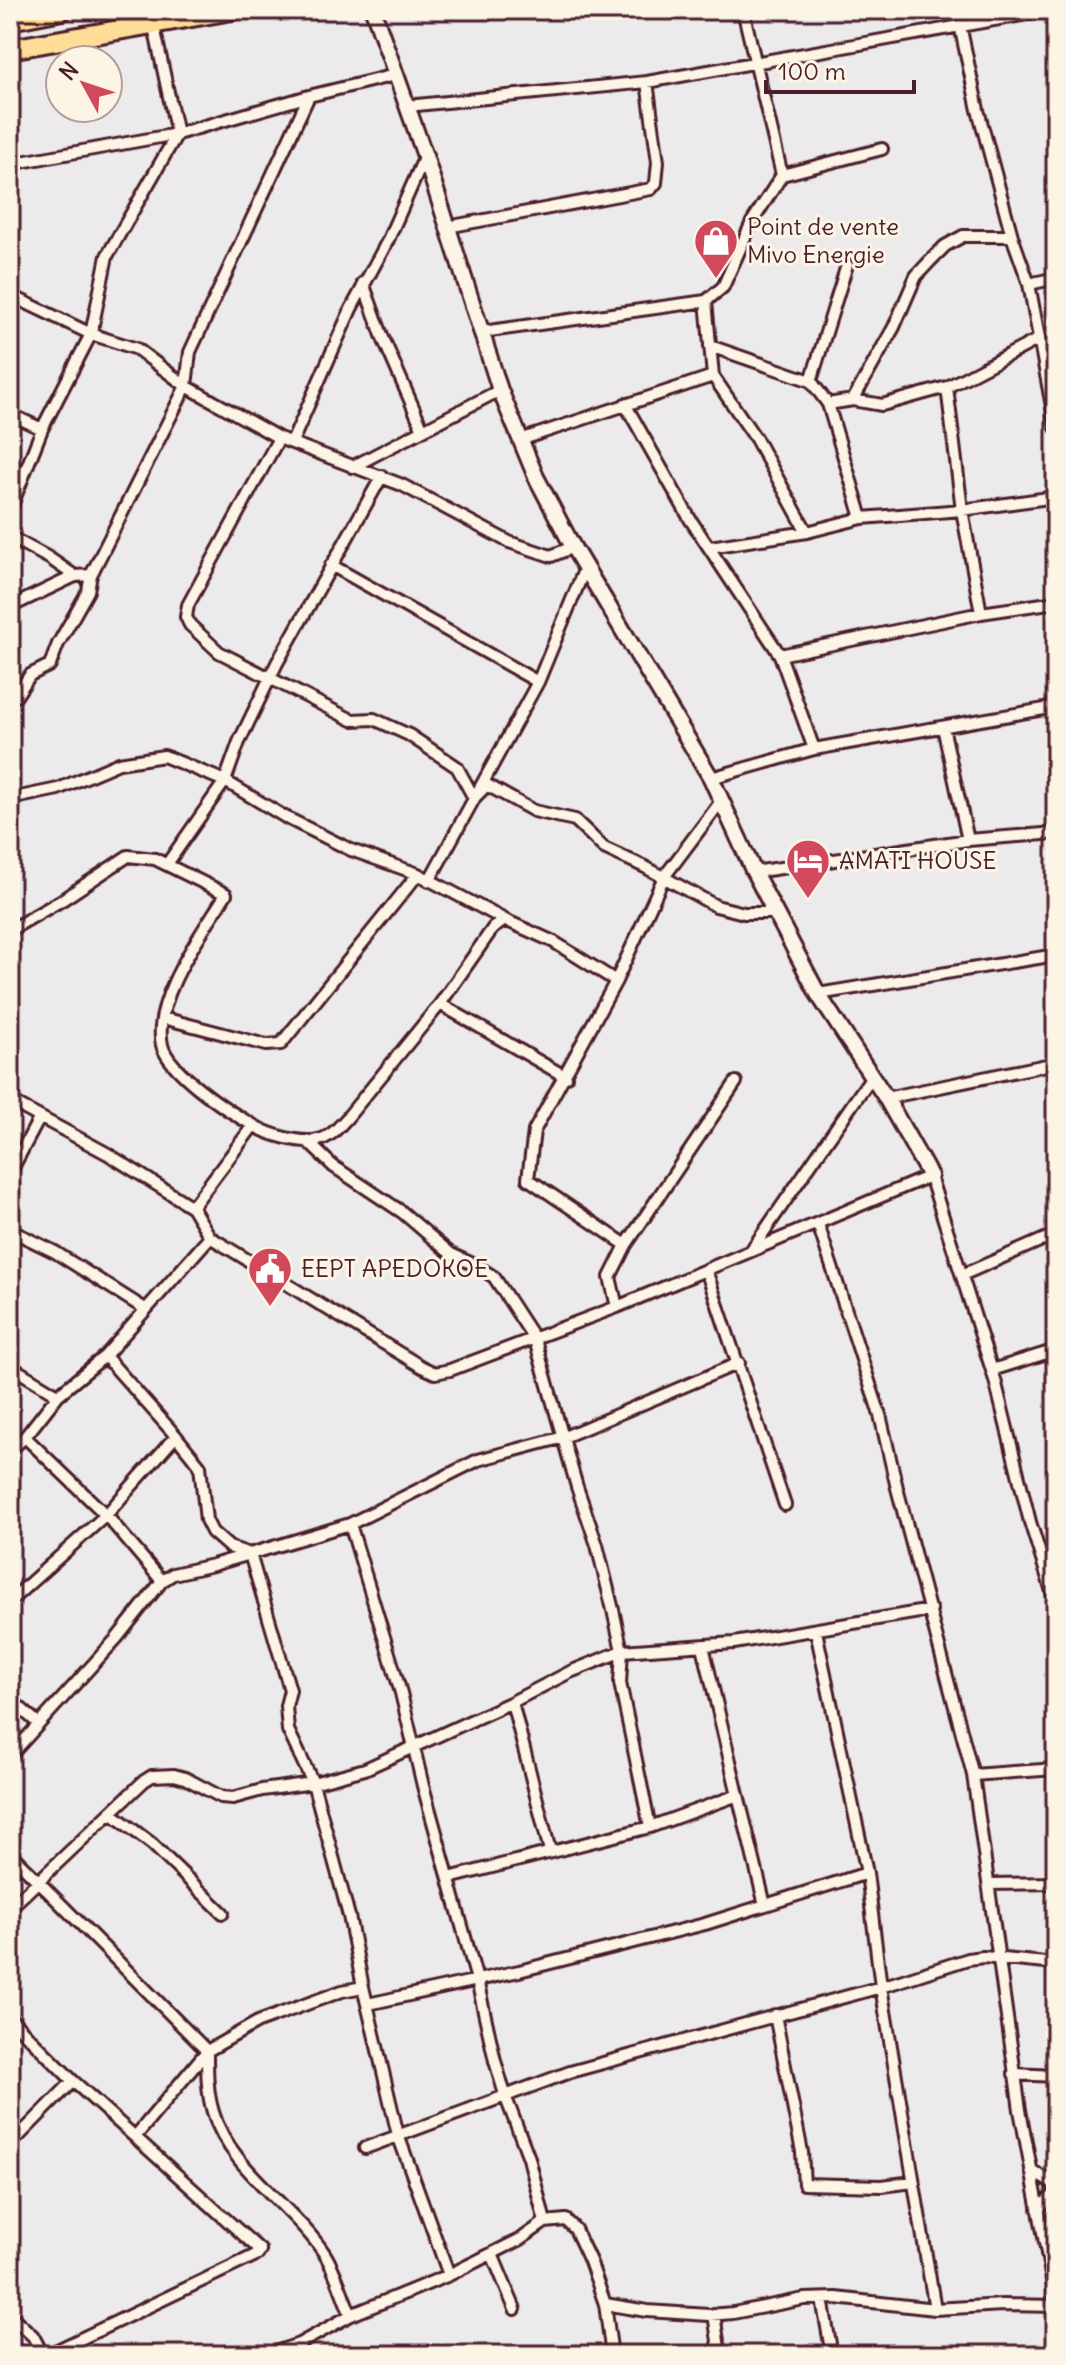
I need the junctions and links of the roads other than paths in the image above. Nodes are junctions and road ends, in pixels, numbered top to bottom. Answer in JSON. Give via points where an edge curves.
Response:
{"nodes":[{"id":1,"x":62,"y":10,"type":"edge"},
{"id":2,"x":232,"y":10,"type":"edge"},
{"id":3,"x":373,"y":10,"type":"edge"},
{"id":4,"x":743,"y":10,"type":"edge"},
{"id":5,"x":1050,"y":10,"type":"edge"},
{"id":6,"x":10,"y":20,"type":"edge"},
{"id":7,"x":153,"y":22,"type":"junction"},
{"id":8,"x":960,"y":25,"type":"junction"},
{"id":9,"x":10,"y":49,"type":"edge"},
{"id":10,"x":756,"y":60,"type":"junction"},
{"id":11,"x":395,"y":75,"type":"junction"},
{"id":12,"x":647,"y":82,"type":"junction"},
{"id":13,"x":309,"y":96,"type":"junction"},
{"id":14,"x":407,"y":106,"type":"junction"},
{"id":15,"x":177,"y":134,"type":"junction"},
{"id":16,"x":882,"y":149,"type":"dead end"},
{"id":17,"x":425,"y":156,"type":"junction"},
{"id":18,"x":10,"y":164,"type":"edge"},
{"id":19,"x":782,"y":175,"type":"junction"},
{"id":20,"x":447,"y":227,"type":"junction"},
{"id":21,"x":1012,"y":236,"type":"junction"},
{"id":22,"x":847,"y":265,"type":"dead end"},
{"id":23,"x":1056,"y":278,"type":"edge"},
{"id":24,"x":363,"y":283,"type":"junction"},
{"id":25,"x":1029,"y":284,"type":"junction"},
{"id":26,"x":10,"y":295,"type":"edge"},
{"id":27,"x":706,"y":301,"type":"junction"},
{"id":28,"x":482,"y":332,"type":"junction"},
{"id":29,"x":91,"y":334,"type":"junction"},
{"id":30,"x":1039,"y":339,"type":"junction"},
{"id":31,"x":710,"y":346,"type":"junction"},
{"id":32,"x":713,"y":376,"type":"junction"},
{"id":33,"x":811,"y":381,"type":"junction"},
{"id":34,"x":186,"y":386,"type":"junction"},
{"id":35,"x":947,"y":387,"type":"junction"},
{"id":36,"x":500,"y":390,"type":"junction"},
{"id":37,"x":853,"y":400,"type":"junction"},
{"id":38,"x":625,"y":404,"type":"junction"},
{"id":39,"x":828,"y":404,"type":"junction"},
{"id":40,"x":10,"y":414,"type":"edge"},
{"id":41,"x":1056,"y":428,"type":"edge"},
{"id":42,"x":42,"y":429,"type":"junction"},
{"id":43,"x":423,"y":430,"type":"junction"},
{"id":44,"x":279,"y":438,"type":"junction"},
{"id":45,"x":520,"y":440,"type":"junction"},
{"id":46,"x":292,"y":442,"type":"junction"},
{"id":47,"x":352,"y":467,"type":"junction"},
{"id":48,"x":382,"y":476,"type":"junction"},
{"id":49,"x":1056,"y":497,"type":"edge"},
{"id":50,"x":10,"y":510,"type":"edge"},
{"id":51,"x":962,"y":510,"type":"junction"},
{"id":52,"x":862,"y":518,"type":"junction"},
{"id":53,"x":807,"y":532,"type":"junction"},
{"id":54,"x":10,"y":537,"type":"edge"},
{"id":55,"x":573,"y":547,"type":"junction"},
{"id":56,"x":710,"y":547,"type":"junction"},
{"id":57,"x":331,"y":565,"type":"junction"},
{"id":58,"x":585,"y":568,"type":"junction"},
{"id":59,"x":91,"y":575,"type":"junction"},
{"id":60,"x":75,"y":576,"type":"junction"},
{"id":61,"x":1056,"y":602,"type":"edge"},
{"id":62,"x":10,"y":607,"type":"edge"},
{"id":63,"x":981,"y":613,"type":"junction"},
{"id":64,"x":780,"y":655,"type":"junction"},
{"id":65,"x":269,"y":679,"type":"junction"},
{"id":66,"x":538,"y":682,"type":"junction"},
{"id":67,"x":10,"y":698,"type":"edge"},
{"id":68,"x":1056,"y":707,"type":"edge"},
{"id":69,"x":943,"y":727,"type":"junction"},
{"id":70,"x":814,"y":749,"type":"junction"},
{"id":71,"x":711,"y":778,"type":"junction"},
{"id":72,"x":225,"y":781,"type":"junction"},
{"id":73,"x":474,"y":798,"type":"junction"},
{"id":74,"x":10,"y":799,"type":"edge"},
{"id":75,"x":722,"y":800,"type":"junction"},
{"id":76,"x":1056,"y":833,"type":"edge"},
{"id":77,"x":968,"y":840,"type":"junction"},
{"id":78,"x":167,"y":864,"type":"junction"},
{"id":79,"x":754,"y":872,"type":"junction"},
{"id":80,"x":418,"y":874,"type":"junction"},
{"id":81,"x":664,"y":877,"type":"junction"},
{"id":82,"x":429,"y":881,"type":"junction"},
{"id":83,"x":777,"y":913,"type":"junction"},
{"id":84,"x":505,"y":920,"type":"junction"},
{"id":85,"x":10,"y":930,"type":"edge"},
{"id":86,"x":1056,"y":955,"type":"edge"},
{"id":87,"x":616,"y":981,"type":"junction"},
{"id":88,"x":818,"y":994,"type":"junction"},
{"id":89,"x":440,"y":1004,"type":"junction"},
{"id":90,"x":163,"y":1018,"type":"junction"},
{"id":91,"x":1056,"y":1063,"type":"edge"},
{"id":92,"x":872,"y":1076,"type":"junction"},
{"id":93,"x":566,"y":1077,"type":"junction"},
{"id":94,"x":736,"y":1082,"type":"dead end"},
{"id":95,"x":886,"y":1098,"type":"junction"},
{"id":96,"x":10,"y":1101,"type":"edge"},
{"id":97,"x":40,"y":1117,"type":"junction"},
{"id":98,"x":253,"y":1126,"type":"junction"},
{"id":99,"x":307,"y":1141,"type":"junction"},
{"id":100,"x":10,"y":1173,"type":"edge"},
{"id":101,"x":930,"y":1176,"type":"junction"},
{"id":102,"x":192,"y":1207,"type":"junction"},
{"id":103,"x":818,"y":1224,"type":"junction"},
{"id":104,"x":10,"y":1230,"type":"edge"},
{"id":105,"x":1056,"y":1234,"type":"edge"},
{"id":106,"x":210,"y":1237,"type":"junction"},
{"id":107,"x":626,"y":1245,"type":"junction"},
{"id":108,"x":751,"y":1251,"type":"junction"},
{"id":109,"x":706,"y":1270,"type":"junction"},
{"id":110,"x":962,"y":1275,"type":"junction"},
{"id":111,"x":617,"y":1307,"type":"junction"},
{"id":112,"x":145,"y":1309,"type":"junction"},
{"id":113,"x":535,"y":1340,"type":"junction"},
{"id":114,"x":1056,"y":1350,"type":"edge"},
{"id":115,"x":105,"y":1356,"type":"junction"},
{"id":116,"x":739,"y":1363,"type":"junction"},
{"id":117,"x":10,"y":1366,"type":"edge"},
{"id":118,"x":992,"y":1370,"type":"junction"},
{"id":119,"x":58,"y":1395,"type":"junction"},
{"id":120,"x":176,"y":1436,"type":"junction"},
{"id":121,"x":25,"y":1437,"type":"junction"},
{"id":122,"x":564,"y":1437,"type":"junction"},
{"id":123,"x":10,"y":1450,"type":"edge"},
{"id":124,"x":785,"y":1505,"type":"dead end"},
{"id":125,"x":106,"y":1515,"type":"junction"},
{"id":126,"x":350,"y":1524,"type":"junction"},
{"id":127,"x":250,"y":1554,"type":"junction"},
{"id":128,"x":1052,"y":1575,"type":"edge"},
{"id":129,"x":162,"y":1581,"type":"junction"},
{"id":130,"x":10,"y":1601,"type":"edge"},
{"id":131,"x":1056,"y":1604,"type":"edge"},
{"id":132,"x":931,"y":1610,"type":"junction"},
{"id":133,"x":816,"y":1631,"type":"junction"},
{"id":134,"x":703,"y":1646,"type":"junction"},
{"id":135,"x":622,"y":1651,"type":"junction"},
{"id":136,"x":10,"y":1699,"type":"edge"},
{"id":137,"x":512,"y":1702,"type":"junction"},
{"id":138,"x":39,"y":1724,"type":"junction"},
{"id":139,"x":413,"y":1748,"type":"junction"},
{"id":140,"x":10,"y":1756,"type":"edge"},
{"id":141,"x":1056,"y":1769,"type":"edge"},
{"id":142,"x":973,"y":1775,"type":"junction"},
{"id":143,"x":313,"y":1783,"type":"junction"},
{"id":144,"x":738,"y":1795,"type":"junction"},
{"id":145,"x":111,"y":1813,"type":"junction"},
{"id":146,"x":650,"y":1827,"type":"junction"},
{"id":147,"x":550,"y":1851,"type":"junction"},
{"id":148,"x":10,"y":1853,"type":"edge"},
{"id":149,"x":867,"y":1873,"type":"junction"},
{"id":150,"x":449,"y":1878,"type":"junction"},
{"id":151,"x":38,"y":1881,"type":"junction"},
{"id":152,"x":1056,"y":1883,"type":"edge"},
{"id":153,"x":988,"y":1884,"type":"junction"},
{"id":154,"x":765,"y":1905,"type":"junction"},
{"id":155,"x":10,"y":1908,"type":"edge"},
{"id":156,"x":223,"y":1913,"type":"dead end"},
{"id":157,"x":999,"y":1959,"type":"junction"},
{"id":158,"x":1056,"y":1964,"type":"edge"},
{"id":159,"x":477,"y":1980,"type":"junction"},
{"id":160,"x":363,"y":1987,"type":"junction"},
{"id":161,"x":881,"y":1987,"type":"junction"},
{"id":162,"x":368,"y":2004,"type":"junction"},
{"id":163,"x":775,"y":2015,"type":"junction"},
{"id":164,"x":10,"y":2018,"type":"edge"},
{"id":165,"x":207,"y":2051,"type":"junction"},
{"id":166,"x":1014,"y":2074,"type":"junction"},
{"id":167,"x":1056,"y":2076,"type":"edge"},
{"id":168,"x":73,"y":2081,"type":"junction"},
{"id":169,"x":506,"y":2098,"type":"junction"},
{"id":170,"x":398,"y":2135,"type":"junction"},
{"id":171,"x":135,"y":2137,"type":"junction"},
{"id":172,"x":10,"y":2145,"type":"edge"},
{"id":173,"x":365,"y":2148,"type":"dead end"},
{"id":174,"x":1031,"y":2170,"type":"junction"},
{"id":175,"x":913,"y":2182,"type":"junction"},
{"id":176,"x":1056,"y":2186,"type":"edge"},
{"id":177,"x":1056,"y":2193,"type":"edge"},
{"id":178,"x":1038,"y":2209,"type":"junction"},
{"id":179,"x":545,"y":2222,"type":"junction"},
{"id":180,"x":492,"y":2254,"type":"junction"},
{"id":181,"x":449,"y":2275,"type":"junction"},
{"id":182,"x":822,"y":2299,"type":"junction"},
{"id":183,"x":1056,"y":2303,"type":"edge"},
{"id":184,"x":605,"y":2304,"type":"junction"},
{"id":185,"x":515,"y":2309,"type":"dead end"},
{"id":186,"x":935,"y":2309,"type":"junction"},
{"id":187,"x":714,"y":2314,"type":"junction"},
{"id":188,"x":10,"y":2315,"type":"edge"},
{"id":189,"x":351,"y":2315,"type":"junction"},
{"id":190,"x":299,"y":2344,"type":"junction"},
{"id":191,"x":45,"y":2355,"type":"edge"},
{"id":192,"x":266,"y":2355,"type":"edge"},
{"id":193,"x":305,"y":2355,"type":"edge"},
{"id":194,"x":612,"y":2355,"type":"edge"},
{"id":195,"x":720,"y":2355,"type":"edge"},
{"id":196,"x":832,"y":2355,"type":"edge"}],
"edges":[{"from":1,"to":6,"type":"highway"},
{"from":2,"to":7,"type":"highway"},
{"from":3,"to":11,"type":"street"},
{"from":4,"to":10,"type":"street"},
{"from":5,"to":8,"type":"street"},
{"from":7,"to":9,"type":"highway"},
{"from":7,"to":15,"type":"street"},
{"from":8,"to":10,"type":"street"},
{"from":8,"to":21,"type":"street"},
{"from":10,"to":12,"type":"street"},
{"from":10,"to":19,"type":"street"},
{"from":11,"to":13,"type":"street"},
{"from":11,"to":14,"type":"street"},
{"from":12,"to":14,"type":"street"},
{"from":12,"to":20,"type":"street","via":[[658,162],[651,189]]},
{"from":13,"to":15,"type":"street"},
{"from":13,"to":34,"type":"street","via":[[190,352]]},
{"from":14,"to":17,"type":"street"},
{"from":15,"to":18,"type":"street"},
{"from":15,"to":29,"type":"street","via":[[107,256]]},
{"from":16,"to":19,"type":"street"},
{"from":17,"to":20,"type":"street"},
{"from":17,"to":24,"type":"street"},
{"from":19,"to":27,"type":"street","via":[[752,222],[723,287]]},
{"from":20,"to":28,"type":"street"},
{"from":21,"to":25,"type":"street"},
{"from":21,"to":37,"type":"street","via":[[963,236],[930,261],[916,276]]},
{"from":22,"to":33,"type":"street"},
{"from":23,"to":25,"type":"street"},
{"from":24,"to":43,"type":"street"},
{"from":24,"to":46,"type":"street"},
{"from":25,"to":30,"type":"street"},
{"from":26,"to":29,"type":"street"},
{"from":27,"to":28,"type":"street"},
{"from":27,"to":31,"type":"street"},
{"from":28,"to":36,"type":"street"},
{"from":29,"to":34,"type":"street","via":[[137,349]]},
{"from":29,"to":42,"type":"street"},
{"from":30,"to":35,"type":"street"},
{"from":30,"to":41,"type":"street"},
{"from":31,"to":32,"type":"street"},
{"from":31,"to":33,"type":"street"},
{"from":32,"to":38,"type":"street"},
{"from":32,"to":53,"type":"street","via":[[756,439]]},
{"from":33,"to":39,"type":"street"},
{"from":34,"to":44,"type":"street"},
{"from":34,"to":59,"type":"street"},
{"from":35,"to":37,"type":"street","via":[[882,405]]},
{"from":35,"to":51,"type":"street"},
{"from":36,"to":43,"type":"street"},
{"from":36,"to":45,"type":"street"},
{"from":37,"to":39,"type":"street"},
{"from":38,"to":45,"type":"street"},
{"from":38,"to":56,"type":"street"},
{"from":39,"to":52,"type":"street"},
{"from":40,"to":42,"type":"street"},
{"from":42,"to":50,"type":"street"},
{"from":43,"to":47,"type":"street"},
{"from":44,"to":46,"type":"street"},
{"from":44,"to":65,"type":"street","via":[[186,612],[204,640]]},
{"from":45,"to":55,"type":"street"},
{"from":46,"to":47,"type":"street"},
{"from":47,"to":48,"type":"street"},
{"from":48,"to":55,"type":"street","via":[[528,550],[551,556]]},
{"from":48,"to":57,"type":"street"},
{"from":49,"to":51,"type":"street"},
{"from":51,"to":52,"type":"street"},
{"from":51,"to":63,"type":"street"},
{"from":52,"to":53,"type":"street"},
{"from":53,"to":56,"type":"street"},
{"from":54,"to":60,"type":"street"},
{"from":55,"to":58,"type":"street"},
{"from":56,"to":64,"type":"street"},
{"from":57,"to":65,"type":"street"},
{"from":57,"to":66,"type":"street"},
{"from":58,"to":66,"type":"street"},
{"from":58,"to":71,"type":"street"},
{"from":59,"to":60,"type":"street"},
{"from":59,"to":67,"type":"street","via":[[50,665],[30,675]]},
{"from":60,"to":62,"type":"street"},
{"from":61,"to":63,"type":"street"},
{"from":63,"to":64,"type":"street"},
{"from":64,"to":70,"type":"street"},
{"from":65,"to":72,"type":"street"},
{"from":65,"to":73,"type":"street","via":[[352,720],[374,719],[409,735],[457,767]]},
{"from":66,"to":73,"type":"street"},
{"from":68,"to":69,"type":"street"},
{"from":69,"to":70,"type":"street"},
{"from":69,"to":77,"type":"street"},
{"from":70,"to":71,"type":"street"},
{"from":71,"to":75,"type":"street"},
{"from":72,"to":74,"type":"street","via":[[164,756],[119,763],[58,789]]},
{"from":72,"to":78,"type":"street"},
{"from":72,"to":80,"type":"street","via":[[343,847]]},
{"from":73,"to":81,"type":"street","via":[[487,785],[534,811],[575,820],[604,848]]},
{"from":73,"to":82,"type":"street"},
{"from":75,"to":79,"type":"street"},
{"from":75,"to":81,"type":"street"},
{"from":76,"to":77,"type":"street"},
{"from":77,"to":79,"type":"street"},
{"from":78,"to":85,"type":"street","via":[[128,856]]},
{"from":78,"to":90,"type":"street","via":[[226,894],[167,996]]},
{"from":79,"to":83,"type":"street"},
{"from":80,"to":82,"type":"street"},
{"from":80,"to":90,"type":"street","via":[[281,1044],[266,1045]]},
{"from":81,"to":83,"type":"street","via":[[716,906]]},
{"from":81,"to":87,"type":"street"},
{"from":82,"to":84,"type":"street"},
{"from":83,"to":88,"type":"street"},
{"from":84,"to":87,"type":"street","via":[[563,947]]},
{"from":84,"to":89,"type":"street","via":[[493,928]]},
{"from":86,"to":88,"type":"street"},
{"from":87,"to":93,"type":"street"},
{"from":88,"to":92,"type":"street"},
{"from":89,"to":93,"type":"street"},
{"from":89,"to":99,"type":"street","via":[[334,1132]]},
{"from":90,"to":98,"type":"street","via":[[162,1045],[171,1062]]},
{"from":91,"to":95,"type":"street"},
{"from":92,"to":95,"type":"street"},
{"from":92,"to":108,"type":"street"},
{"from":93,"to":107,"type":"street","via":[[534,1131],[528,1179]]},
{"from":94,"to":107,"type":"street"},
{"from":95,"to":101,"type":"street"},
{"from":96,"to":97,"type":"street"},
{"from":97,"to":100,"type":"street"},
{"from":97,"to":102,"type":"street"},
{"from":98,"to":99,"type":"street"},
{"from":98,"to":102,"type":"street"},
{"from":99,"to":113,"type":"street","via":[[451,1254],[494,1277]]},
{"from":101,"to":103,"type":"street"},
{"from":101,"to":110,"type":"street"},
{"from":102,"to":106,"type":"street"},
{"from":103,"to":108,"type":"street"},
{"from":103,"to":132,"type":"street","via":[[884,1430]]},
{"from":104,"to":112,"type":"street"},
{"from":105,"to":110,"type":"street"},
{"from":106,"to":112,"type":"street"},
{"from":106,"to":113,"type":"street","via":[[435,1373]]},
{"from":107,"to":111,"type":"street","via":[[610,1277]]},
{"from":108,"to":109,"type":"street"},
{"from":109,"to":111,"type":"street"},
{"from":109,"to":116,"type":"street"},
{"from":110,"to":118,"type":"street"},
{"from":111,"to":113,"type":"street"},
{"from":112,"to":115,"type":"street"},
{"from":113,"to":122,"type":"street"},
{"from":114,"to":118,"type":"street"},
{"from":115,"to":119,"type":"street"},
{"from":115,"to":120,"type":"street"},
{"from":116,"to":122,"type":"street"},
{"from":116,"to":124,"type":"street"},
{"from":117,"to":119,"type":"street"},
{"from":118,"to":128,"type":"street","via":[[1030,1522]]},
{"from":119,"to":121,"type":"street"},
{"from":120,"to":125,"type":"street"},
{"from":120,"to":127,"type":"street","via":[[200,1466],[212,1532],[229,1547]]},
{"from":121,"to":123,"type":"street"},
{"from":121,"to":125,"type":"street"},
{"from":122,"to":126,"type":"street","via":[[478,1460]]},
{"from":122,"to":135,"type":"street"},
{"from":125,"to":129,"type":"street"},
{"from":125,"to":130,"type":"street"},
{"from":126,"to":127,"type":"street"},
{"from":126,"to":139,"type":"street"},
{"from":127,"to":129,"type":"street"},
{"from":127,"to":143,"type":"street","via":[[290,1690],[288,1730]]},
{"from":128,"to":131,"type":"street"},
{"from":129,"to":138,"type":"street"},
{"from":132,"to":133,"type":"street"},
{"from":132,"to":142,"type":"street"},
{"from":133,"to":134,"type":"street"},
{"from":133,"to":149,"type":"street"},
{"from":134,"to":135,"type":"street"},
{"from":134,"to":144,"type":"street"},
{"from":135,"to":137,"type":"street"},
{"from":135,"to":146,"type":"street","via":[[620,1683]]},
{"from":136,"to":138,"type":"street"},
{"from":137,"to":139,"type":"street"},
{"from":137,"to":147,"type":"street"},
{"from":138,"to":140,"type":"street"},
{"from":139,"to":143,"type":"street"},
{"from":139,"to":150,"type":"street"},
{"from":141,"to":142,"type":"street"},
{"from":142,"to":153,"type":"street"},
{"from":143,"to":145,"type":"street","via":[[233,1798],[174,1775],[152,1776]]},
{"from":143,"to":160,"type":"street"},
{"from":144,"to":146,"type":"street"},
{"from":144,"to":154,"type":"street"},
{"from":145,"to":151,"type":"street"},
{"from":145,"to":156,"type":"street","via":[[162,1853]]},
{"from":146,"to":147,"type":"street"},
{"from":147,"to":150,"type":"street"},
{"from":148,"to":151,"type":"street"},
{"from":149,"to":154,"type":"street"},
{"from":149,"to":161,"type":"street"},
{"from":150,"to":159,"type":"street"},
{"from":151,"to":155,"type":"street"},
{"from":151,"to":165,"type":"street"},
{"from":152,"to":153,"type":"street"},
{"from":153,"to":157,"type":"street"},
{"from":154,"to":159,"type":"street"},
{"from":157,"to":158,"type":"street"},
{"from":157,"to":161,"type":"street","via":[[968,1959]]},
{"from":157,"to":166,"type":"street"},
{"from":159,"to":162,"type":"street"},
{"from":159,"to":169,"type":"street"},
{"from":160,"to":162,"type":"street"},
{"from":160,"to":165,"type":"street","via":[[258,2022]]},
{"from":161,"to":163,"type":"street"},
{"from":161,"to":175,"type":"street"},
{"from":162,"to":170,"type":"street"},
{"from":163,"to":169,"type":"street","via":[[570,2072]]},
{"from":163,"to":175,"type":"street","via":[[804,2184]]},
{"from":164,"to":168,"type":"street"},
{"from":165,"to":171,"type":"street"},
{"from":165,"to":189,"type":"street","via":[[209,2091],[221,2132],[324,2253]]},
{"from":166,"to":167,"type":"street"},
{"from":166,"to":174,"type":"street"},
{"from":168,"to":171,"type":"street"},
{"from":168,"to":172,"type":"street"},
{"from":169,"to":170,"type":"street"},
{"from":169,"to":179,"type":"street","via":[[525,2144]]},
{"from":170,"to":173,"type":"street"},
{"from":170,"to":181,"type":"street"},
{"from":171,"to":191,"type":"street","via":[[260,2250]]},
{"from":174,"to":176,"type":"street"},
{"from":174,"to":178,"type":"street"},
{"from":175,"to":186,"type":"street"},
{"from":177,"to":178,"type":"street"},
{"from":178,"to":183,"type":"street"},
{"from":179,"to":180,"type":"street"},
{"from":179,"to":184,"type":"street","via":[[560,2218],[571,2223]]},
{"from":180,"to":181,"type":"street"},
{"from":180,"to":185,"type":"street"},
{"from":181,"to":189,"type":"street"},
{"from":182,"to":186,"type":"street"},
{"from":182,"to":187,"type":"street"},
{"from":182,"to":196,"type":"street"},
{"from":183,"to":186,"type":"street"},
{"from":184,"to":187,"type":"street"},
{"from":184,"to":194,"type":"street"},
{"from":187,"to":195,"type":"street"},
{"from":188,"to":191,"type":"street"},
{"from":189,"to":190,"type":"street"},
{"from":190,"to":192,"type":"street"},
{"from":190,"to":193,"type":"street"}]}
